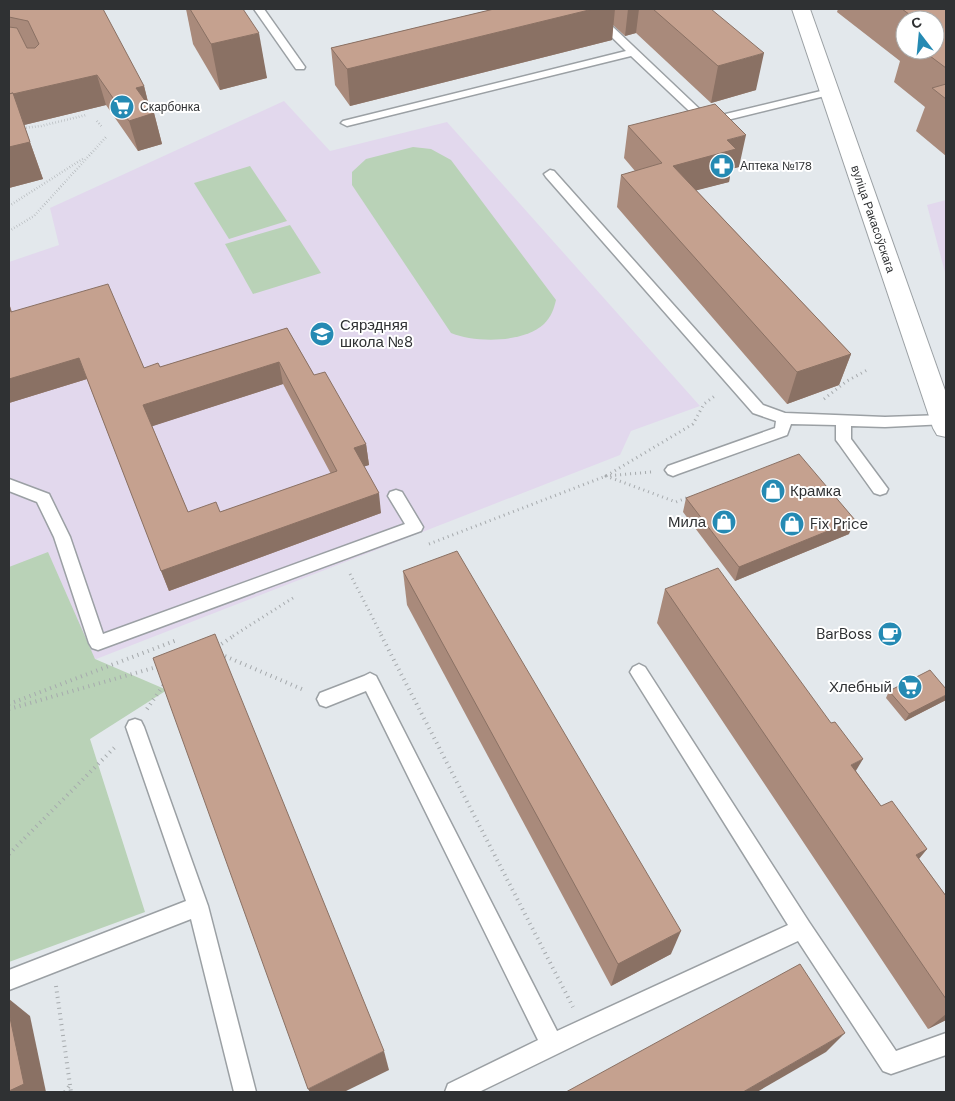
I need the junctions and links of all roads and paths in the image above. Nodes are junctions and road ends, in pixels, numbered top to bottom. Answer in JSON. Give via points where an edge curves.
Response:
{"nodes":[{"id":1,"x":259,"y":9,"type":"edge"},
{"id":2,"x":588,"y":9,"type":"edge"},
{"id":3,"x":801,"y":9,"type":"edge"},
{"id":4,"x":635,"y":52,"type":"junction"},
{"id":5,"x":300,"y":67,"type":"dead end"},
{"id":6,"x":829,"y":92,"type":"junction"},
{"id":7,"x":86,"y":115,"type":"dead end"},
{"id":8,"x":98,"y":121,"type":"dead end"},
{"id":9,"x":346,"y":124,"type":"dead end"},
{"id":10,"x":102,"y":127,"type":"dead end"},
{"id":11,"x":17,"y":129,"type":"edge"},
{"id":12,"x":107,"y":136,"type":"dead end"},
{"id":13,"x":88,"y":155,"type":"junction"},
{"id":14,"x":550,"y":174,"type":"dead end"},
{"id":15,"x":9,"y":206,"type":"edge"},
{"id":16,"x":9,"y":231,"type":"edge"},
{"id":17,"x":869,"y":369,"type":"dead end"},
{"id":18,"x":734,"y":381,"type":"junction"},
{"id":19,"x":820,"y":402,"type":"dead end"},
{"id":20,"x":784,"y":418,"type":"junction"},
{"id":21,"x":843,"y":421,"type":"junction"},
{"id":22,"x":945,"y":424,"type":"edge"},
{"id":23,"x":673,"y":470,"type":"dead end"},
{"id":24,"x":9,"y":485,"type":"edge"},
{"id":25,"x":880,"y":489,"type":"dead end"},
{"id":26,"x":396,"y":496,"type":"dead end"},
{"id":27,"x":423,"y":546,"type":"dead end"},
{"id":28,"x":359,"y":571,"type":"dead end"},
{"id":29,"x":350,"y":574,"type":"junction"},
{"id":30,"x":341,"y":578,"type":"dead end"},
{"id":31,"x":280,"y":601,"type":"dead end"},
{"id":32,"x":186,"y":636,"type":"dead end"},
{"id":33,"x":166,"y":664,"type":"edge"},
{"id":34,"x":639,"y":672,"type":"dead end"},
{"id":35,"x":168,"y":679,"type":"edge"},
{"id":36,"x":326,"y":700,"type":"joint"},
{"id":37,"x":9,"y":704,"type":"edge"},
{"id":38,"x":9,"y":709,"type":"edge"},
{"id":39,"x":135,"y":727,"type":"junction"},
{"id":40,"x":9,"y":854,"type":"edge"},
{"id":41,"x":198,"y":906,"type":"junction"},
{"id":42,"x":802,"y":929,"type":"junction"},
{"id":43,"x":53,"y":963,"type":"junction"},
{"id":44,"x":9,"y":980,"type":"edge"},
{"id":45,"x":584,"y":1029,"type":"junction"},
{"id":46,"x":946,"y":1044,"type":"edge"},
{"id":47,"x":552,"y":1045,"type":"junction"},
{"id":48,"x":70,"y":1085,"type":"junction"},
{"id":49,"x":65,"y":1092,"type":"edge"},
{"id":50,"x":71,"y":1092,"type":"edge"},
{"id":51,"x":245,"y":1092,"type":"edge"},
{"id":52,"x":456,"y":1092,"type":"edge"}],
"edges":[{"from":1,"to":5,"type":"lane"},
{"from":2,"to":4,"type":"lane"},
{"from":3,"to":6,"type":"main road","name":"вуліца Ракасоўскага"},
{"from":4,"to":6,"type":"lane","via":[[707,122]]},
{"from":4,"to":9,"type":"lane"},
{"from":6,"to":22,"type":"main road","name":"вуліца Ракасоўскага"},
{"from":7,"to":11,"type":"path"},
{"from":8,"to":10,"type":"path"},
{"from":12,"to":13,"type":"path"},
{"from":13,"to":15,"type":"path"},
{"from":13,"to":16,"type":"path","via":[[34,216]]},
{"from":14,"to":18,"type":"lane"},
{"from":17,"to":19,"type":"path"},
{"from":18,"to":20,"type":"lane","via":[[758,409]]},
{"from":18,"to":27,"type":"path","via":[[704,404],[693,424],[606,476]]},
{"from":20,"to":21,"type":"lane"},
{"from":20,"to":23,"type":"lane","via":[[782,431]]},
{"from":21,"to":22,"type":"lane"},
{"from":21,"to":25,"type":"lane","via":[[844,440]]},
{"from":24,"to":26,"type":"lane","via":[[43,498],[62,537],[98,644],[415,527]]},
{"from":28,"to":29,"type":"path"},
{"from":29,"to":30,"type":"path"},
{"from":29,"to":45,"type":"path"},
{"from":31,"to":36,"type":"path","via":[[298,594],[212,651]]},
{"from":32,"to":37,"type":"path"},
{"from":33,"to":38,"type":"path"},
{"from":34,"to":42,"type":"lane"},
{"from":35,"to":39,"type":"path"},
{"from":36,"to":47,"type":"lane","via":[[370,681]]},
{"from":39,"to":40,"type":"path"},
{"from":39,"to":41,"type":"lane"},
{"from":41,"to":43,"type":"lane"},
{"from":41,"to":51,"type":"lane"},
{"from":42,"to":45,"type":"lane"},
{"from":42,"to":46,"type":"lane","via":[[891,1063]]},
{"from":43,"to":44,"type":"lane"},
{"from":43,"to":48,"type":"path"},
{"from":45,"to":47,"type":"lane"},
{"from":47,"to":52,"type":"lane"},
{"from":48,"to":49,"type":"path"},
{"from":48,"to":50,"type":"path"}]}
